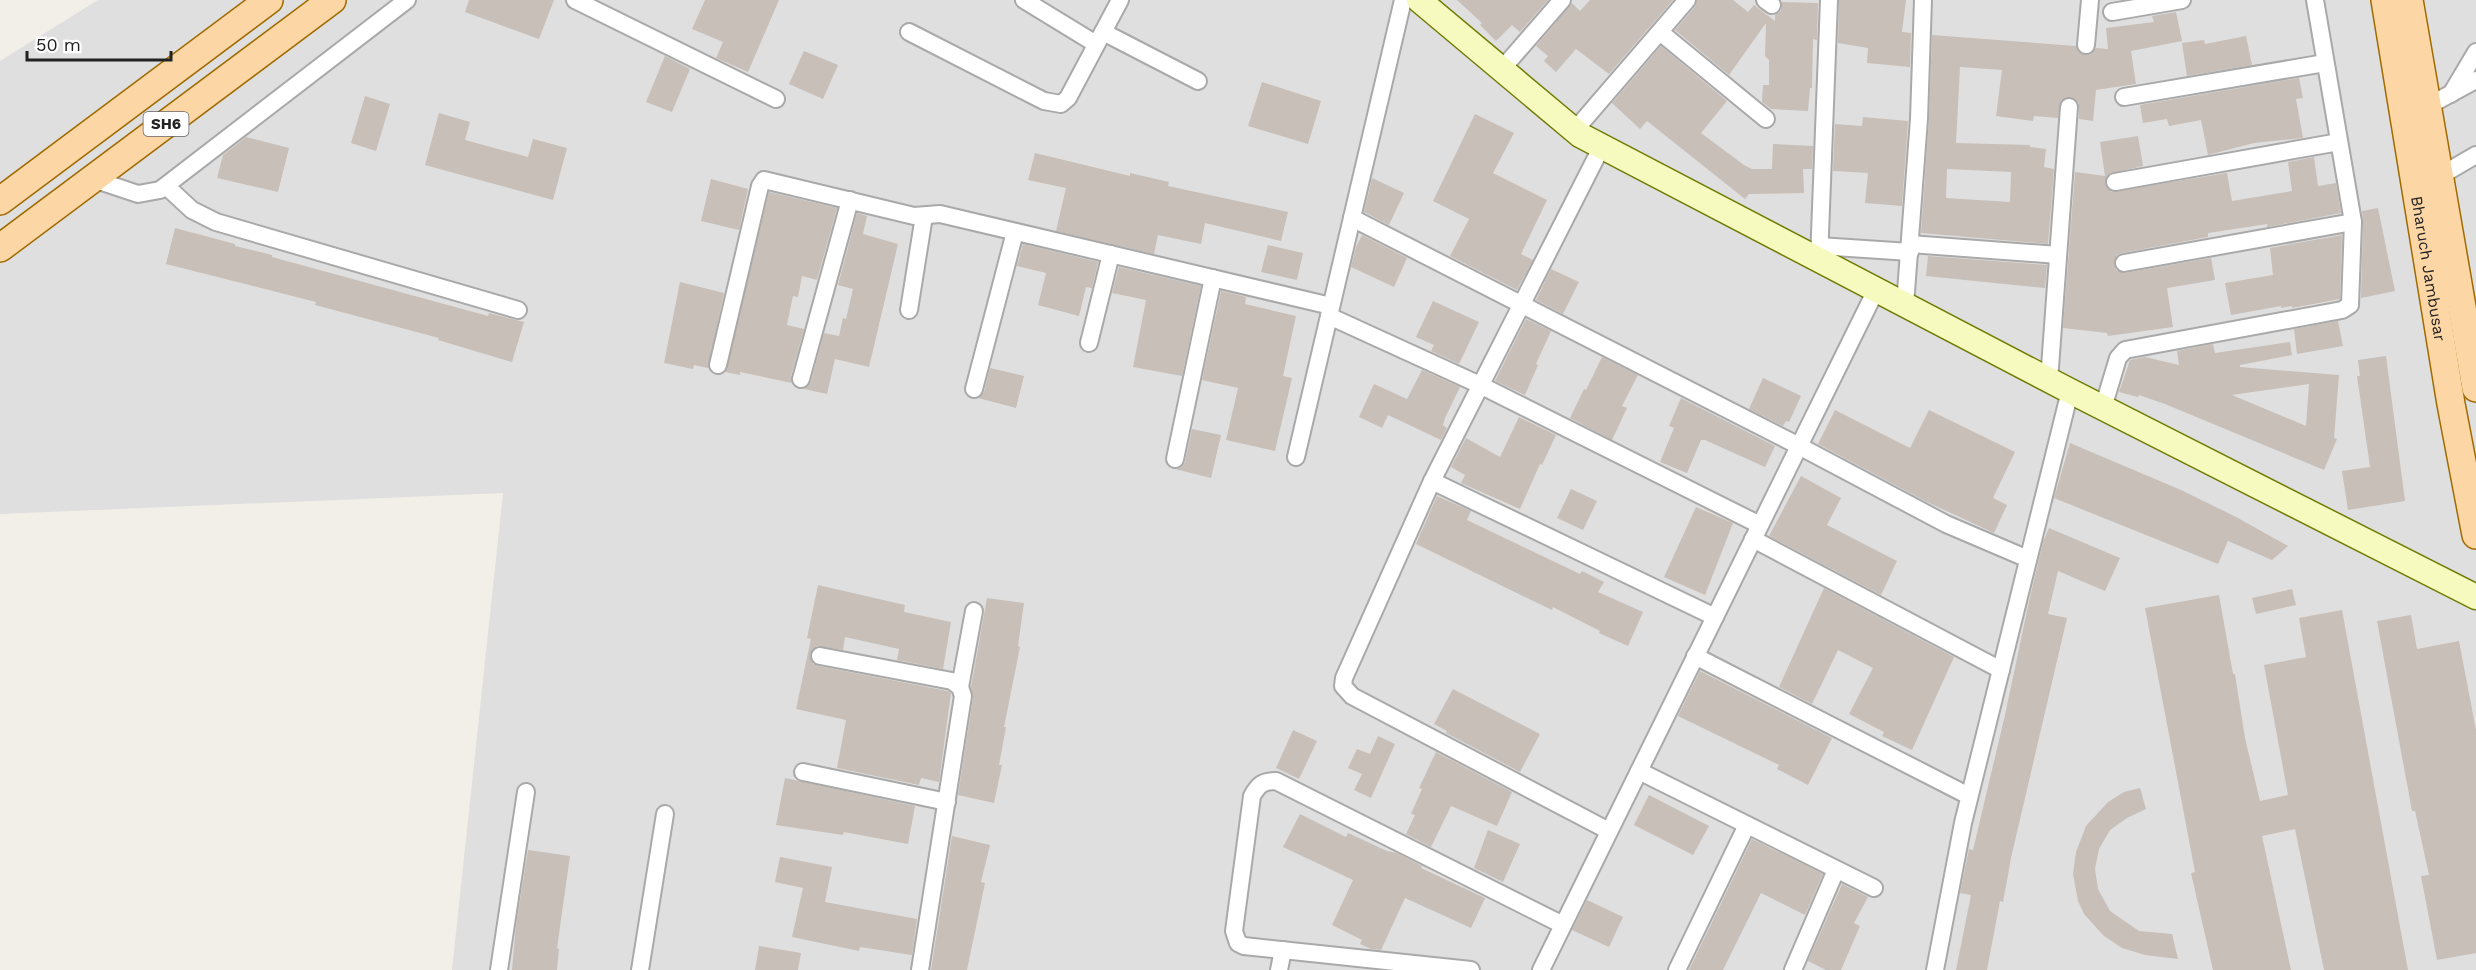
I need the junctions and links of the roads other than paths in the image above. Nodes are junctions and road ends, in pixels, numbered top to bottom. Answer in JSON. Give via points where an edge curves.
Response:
{"nodes":[{"id":1,"x":269,"y":0,"type":"edge"},
{"id":2,"x":332,"y":0,"type":"edge"},
{"id":3,"x":406,"y":0,"type":"edge"},
{"id":4,"x":575,"y":0,"type":"edge"},
{"id":5,"x":1024,"y":0,"type":"edge"},
{"id":6,"x":1120,"y":0,"type":"edge"},
{"id":7,"x":1403,"y":0,"type":"edge"},
{"id":8,"x":1562,"y":0,"type":"edge"},
{"id":9,"x":1829,"y":0,"type":"edge"},
{"id":10,"x":1923,"y":0,"type":"edge"},
{"id":11,"x":2090,"y":0,"type":"edge"},
{"id":12,"x":2182,"y":0,"type":"edge"},
{"id":13,"x":2315,"y":0,"type":"edge"},
{"id":14,"x":2385,"y":0,"type":"edge"},
{"id":15,"x":2409,"y":0,"type":"edge"},
{"id":16,"x":1684,"y":1,"type":"edge"},
{"id":17,"x":1426,"y":2,"type":"edge"},
{"id":18,"x":2112,"y":12,"type":"dead end"},
{"id":19,"x":909,"y":32,"type":"dead end"},
{"id":20,"x":1660,"y":32,"type":"junction"},
{"id":21,"x":1100,"y":38,"type":"junction"},
{"id":22,"x":2086,"y":45,"type":"dead end"},
{"id":23,"x":2476,"y":52,"type":"edge"},
{"id":24,"x":2325,"y":63,"type":"junction"},
{"id":25,"x":1502,"y":69,"type":"junction"},
{"id":26,"x":2476,"y":80,"type":"edge"},
{"id":27,"x":1198,"y":81,"type":"dead end"},
{"id":28,"x":2124,"y":97,"type":"dead end"},
{"id":29,"x":776,"y":99,"type":"dead end"},
{"id":30,"x":2427,"y":103,"type":"junction"},
{"id":31,"x":2069,"y":107,"type":"dead end"},
{"id":32,"x":1766,"y":119,"type":"dead end"},
{"id":33,"x":1575,"y":130,"type":"junction"},
{"id":34,"x":2339,"y":142,"type":"junction"},
{"id":35,"x":1602,"y":146,"type":"junction"},
{"id":36,"x":2476,"y":155,"type":"edge"},
{"id":37,"x":2440,"y":176,"type":"junction"},
{"id":38,"x":93,"y":179,"type":"junction"},
{"id":39,"x":2115,"y":182,"type":"dead end"},
{"id":40,"x":166,"y":186,"type":"junction"},
{"id":41,"x":850,"y":200,"type":"junction"},
{"id":42,"x":0,"y":201,"type":"edge"},
{"id":43,"x":924,"y":216,"type":"junction"},
{"id":44,"x":1352,"y":219,"type":"junction"},
{"id":45,"x":2353,"y":222,"type":"junction"},
{"id":46,"x":1015,"y":232,"type":"junction"},
{"id":47,"x":0,"y":248,"type":"edge"},
{"id":48,"x":1910,"y":248,"type":"junction"},
{"id":49,"x":1819,"y":253,"type":"junction"},
{"id":50,"x":1111,"y":254,"type":"junction"},
{"id":51,"x":2058,"y":255,"type":"junction"},
{"id":52,"x":2124,"y":263,"type":"dead end"},
{"id":53,"x":1213,"y":278,"type":"junction"},
{"id":54,"x":1876,"y":290,"type":"junction"},
{"id":55,"x":1520,"y":305,"type":"junction"},
{"id":56,"x":1905,"y":305,"type":"junction"},
{"id":57,"x":909,"y":309,"type":"dead end"},
{"id":58,"x":518,"y":310,"type":"dead end"},
{"id":59,"x":1330,"y":311,"type":"junction"},
{"id":60,"x":1089,"y":343,"type":"dead end"},
{"id":61,"x":718,"y":364,"type":"dead end"},
{"id":62,"x":2475,"y":378,"type":"edge"},
{"id":63,"x":801,"y":379,"type":"dead end"},
{"id":64,"x":2448,"y":381,"type":"junction"},
{"id":65,"x":1480,"y":385,"type":"junction"},
{"id":66,"x":2059,"y":386,"type":"junction"},
{"id":67,"x":974,"y":389,"type":"dead end"},
{"id":68,"x":2103,"y":408,"type":"junction"},
{"id":69,"x":1799,"y":446,"type":"junction"},
{"id":70,"x":1296,"y":457,"type":"dead end"},
{"id":71,"x":1175,"y":459,"type":"dead end"},
{"id":72,"x":1432,"y":481,"type":"junction"},
{"id":73,"x":1757,"y":532,"type":"junction"},
{"id":74,"x":2476,"y":535,"type":"edge"},
{"id":75,"x":2028,"y":559,"type":"junction"},
{"id":76,"x":2476,"y":597,"type":"edge"},
{"id":77,"x":974,"y":611,"type":"dead end"},
{"id":78,"x":1715,"y":618,"type":"junction"},
{"id":79,"x":820,"y":656,"type":"dead end"},
{"id":80,"x":1695,"y":656,"type":"junction"},
{"id":81,"x":2001,"y":670,"type":"junction"},
{"id":82,"x":960,"y":687,"type":"junction"},
{"id":83,"x":1639,"y":771,"type":"junction"},
{"id":84,"x":803,"y":772,"type":"dead end"},
{"id":85,"x":526,"y":792,"type":"dead end"},
{"id":86,"x":1969,"y":796,"type":"junction"},
{"id":87,"x":947,"y":802,"type":"junction"},
{"id":88,"x":665,"y":814,"type":"dead end"},
{"id":89,"x":1747,"y":825,"type":"junction"},
{"id":90,"x":1609,"y":831,"type":"junction"},
{"id":91,"x":1836,"y":870,"type":"junction"},
{"id":92,"x":1874,"y":888,"type":"dead end"},
{"id":93,"x":1563,"y":925,"type":"junction"},
{"id":94,"x":1283,"y":950,"type":"junction"},
{"id":95,"x":1366,"y":964,"type":"edge"},
{"id":96,"x":499,"y":970,"type":"edge"},
{"id":97,"x":640,"y":970,"type":"edge"},
{"id":98,"x":920,"y":970,"type":"edge"},
{"id":99,"x":1279,"y":970,"type":"edge"},
{"id":100,"x":1461,"y":970,"type":"edge"},
{"id":101,"x":1541,"y":970,"type":"edge"},
{"id":102,"x":1677,"y":970,"type":"edge"},
{"id":103,"x":1792,"y":970,"type":"edge"},
{"id":104,"x":1935,"y":970,"type":"edge"}],
"edges":[{"from":1,"to":42,"type":"main road","number":"SH6"},
{"from":2,"to":38,"type":"main road","number":"SH6"},
{"from":3,"to":40,"type":"street"},
{"from":4,"to":29,"type":"street"},
{"from":5,"to":21,"type":"street"},
{"from":6,"to":21,"type":"street"},
{"from":7,"to":44,"type":"street"},
{"from":8,"to":25,"type":"street"},
{"from":9,"to":49,"type":"street"},
{"from":10,"to":48,"type":"street"},
{"from":11,"to":22,"type":"street"},
{"from":12,"to":18,"type":"street"},
{"from":13,"to":24,"type":"street"},
{"from":14,"to":30,"type":"main road","name":"Bharuch Jambusar"},
{"from":15,"to":30,"type":"main road","name":"Bharuch Jambusar"},
{"from":16,"to":20,"type":"street"},
{"from":17,"to":25,"type":"street"},
{"from":19,"to":21,"type":"street","via":[[1053,104],[1068,98]]},
{"from":20,"to":32,"type":"street"},
{"from":20,"to":33,"type":"street"},
{"from":21,"to":27,"type":"street"},
{"from":23,"to":30,"type":"street"},
{"from":24,"to":28,"type":"street"},
{"from":24,"to":34,"type":"street"},
{"from":25,"to":33,"type":"street"},
{"from":26,"to":30,"type":"street"},
{"from":30,"to":37,"type":"main road","name":"Bharuch Jambusar"},
{"from":30,"to":64,"type":"main road","name":"Bharuch Jambusar"},
{"from":31,"to":51,"type":"street"},
{"from":33,"to":35,"type":"street"},
{"from":34,"to":39,"type":"street"},
{"from":34,"to":45,"type":"street"},
{"from":35,"to":49,"type":"street"},
{"from":35,"to":55,"type":"street"},
{"from":36,"to":37,"type":"street"},
{"from":37,"to":62,"type":"main road","name":"Bharuch Jambusar"},
{"from":38,"to":40,"type":"street","via":[[138,194]]},
{"from":38,"to":47,"type":"main road","number":"SH6"},
{"from":40,"to":58,"type":"street","via":[[192,210],[216,222]]},
{"from":41,"to":43,"type":"street"},
{"from":41,"to":61,"type":"street","via":[[768,179],[762,182]]},
{"from":41,"to":63,"type":"street"},
{"from":43,"to":46,"type":"street","via":[[940,214]]},
{"from":43,"to":57,"type":"street"},
{"from":44,"to":55,"type":"street"},
{"from":44,"to":59,"type":"street"},
{"from":45,"to":52,"type":"street"},
{"from":45,"to":68,"type":"street","via":[[2352,300],[2347,308],[2125,350],[2118,358]]},
{"from":46,"to":50,"type":"street"},
{"from":46,"to":67,"type":"street"},
{"from":48,"to":49,"type":"street"},
{"from":48,"to":51,"type":"street"},
{"from":48,"to":56,"type":"street"},
{"from":49,"to":54,"type":"street"},
{"from":50,"to":53,"type":"street"},
{"from":50,"to":60,"type":"street"},
{"from":51,"to":66,"type":"street"},
{"from":53,"to":59,"type":"street"},
{"from":53,"to":71,"type":"street"},
{"from":54,"to":56,"type":"street"},
{"from":54,"to":69,"type":"street"},
{"from":55,"to":65,"type":"street"},
{"from":55,"to":69,"type":"street"},
{"from":56,"to":66,"type":"street"},
{"from":59,"to":65,"type":"street"},
{"from":59,"to":70,"type":"street"},
{"from":62,"to":64,"type":"street"},
{"from":64,"to":74,"type":"main road","name":"Bharuch Jambusar"},
{"from":65,"to":72,"type":"street"},
{"from":65,"to":73,"type":"street"},
{"from":66,"to":68,"type":"street"},
{"from":66,"to":75,"type":"street"},
{"from":68,"to":76,"type":"street"},
{"from":69,"to":73,"type":"street"},
{"from":69,"to":75,"type":"street","via":[[1946,524]]},
{"from":72,"to":78,"type":"street"},
{"from":72,"to":90,"type":"street","via":[[1344,678],[1346,692]]},
{"from":73,"to":78,"type":"street"},
{"from":73,"to":81,"type":"street"},
{"from":75,"to":81,"type":"street"},
{"from":77,"to":82,"type":"street"},
{"from":78,"to":80,"type":"street"},
{"from":79,"to":82,"type":"street","via":[[952,681]]},
{"from":80,"to":83,"type":"street"},
{"from":80,"to":86,"type":"street"},
{"from":81,"to":86,"type":"street"},
{"from":82,"to":87,"type":"street","via":[[963,705]]},
{"from":83,"to":89,"type":"street"},
{"from":83,"to":90,"type":"street"},
{"from":84,"to":87,"type":"street"},
{"from":85,"to":96,"type":"street"},
{"from":86,"to":104,"type":"street"},
{"from":87,"to":98,"type":"street"},
{"from":88,"to":97,"type":"street"},
{"from":89,"to":91,"type":"street"},
{"from":89,"to":102,"type":"street"},
{"from":90,"to":93,"type":"street"},
{"from":91,"to":92,"type":"street"},
{"from":91,"to":103,"type":"street"},
{"from":93,"to":94,"type":"street","via":[[1276,781],[1265,781],[1252,795],[1234,938],[1244,946]]},
{"from":93,"to":101,"type":"street"},
{"from":94,"to":95,"type":"street"},
{"from":94,"to":99,"type":"street"},
{"from":95,"to":100,"type":"street"}]}
